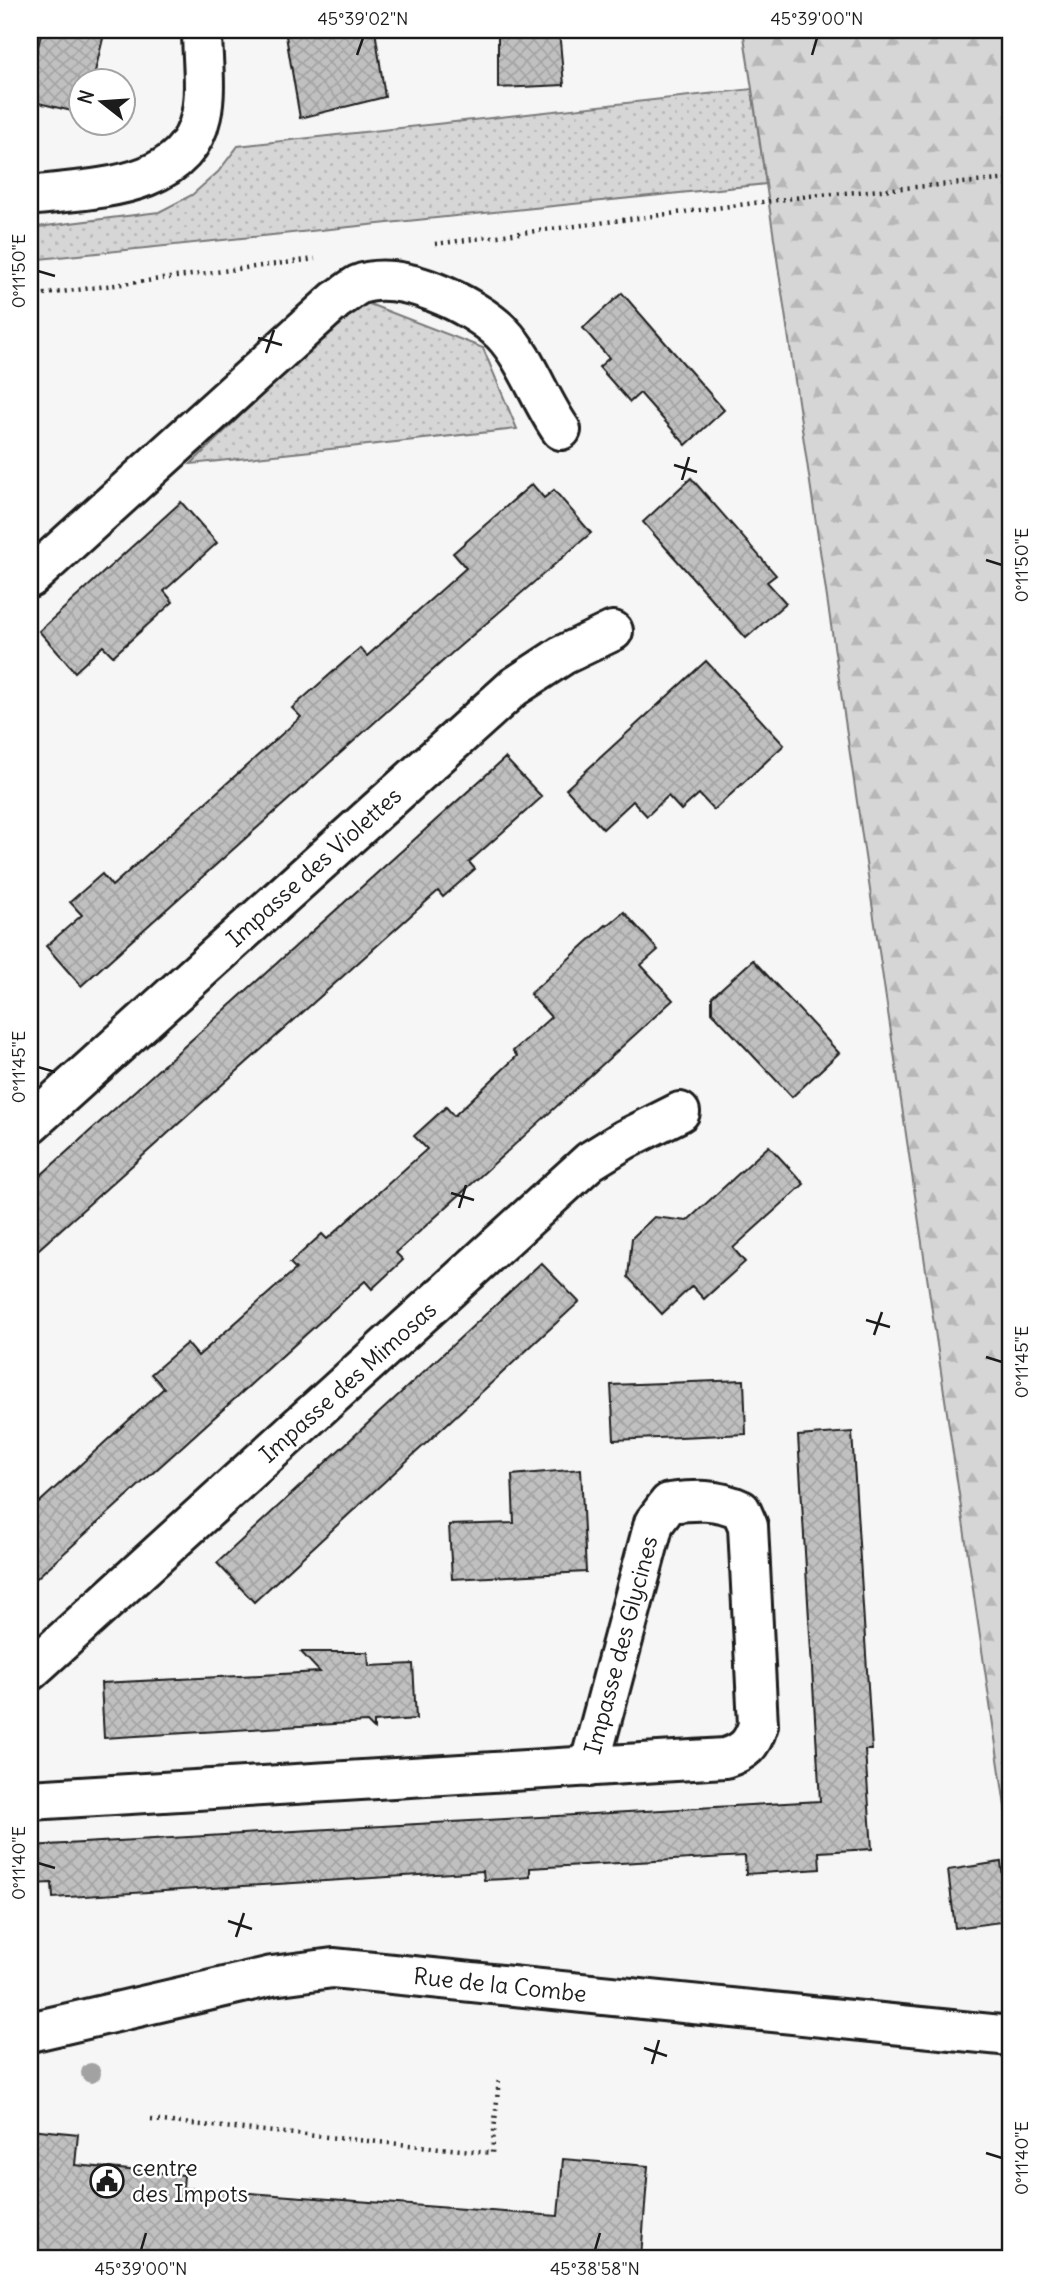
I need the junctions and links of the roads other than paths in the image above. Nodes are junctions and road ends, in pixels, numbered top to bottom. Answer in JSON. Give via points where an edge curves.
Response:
{"nodes":[{"id":1,"x":202,"y":30,"type":"edge"},
{"id":2,"x":30,"y":196,"type":"edge"},
{"id":3,"x":561,"y":429,"type":"dead end"},
{"id":4,"x":30,"y":578,"type":"edge"},
{"id":5,"x":613,"y":631,"type":"dead end"},
{"id":6,"x":680,"y":1112,"type":"dead end"},
{"id":7,"x":30,"y":1124,"type":"edge"},
{"id":8,"x":30,"y":1671,"type":"edge"},
{"id":9,"x":589,"y":1767,"type":"junction"},
{"id":10,"x":30,"y":1800,"type":"edge"},
{"id":11,"x":30,"y":2032,"type":"edge"},
{"id":12,"x":993,"y":2035,"type":"edge"}],
"edges":[{"from":1,"to":2,"type":"street","via":[[201,115],[190,144],[172,162],[162,171],[132,182]]},
{"from":3,"to":4,"type":"street","via":[[503,334],[485,318],[457,301],[416,286],[382,280],[359,285],[336,300]]},
{"from":5,"to":7,"type":"street","name":"Impasse des Violettes","via":[[563,655],[514,687]]},
{"from":6,"to":8,"type":"street","name":"Impasse des Mimosas","via":[[590,1161]]},
{"from":9,"to":9,"type":"street","name":"Impasse des Glycines","via":[[725,1758],[743,1752],[754,1738],[758,1725],[748,1526],[741,1510],[725,1502],[669,1503],[654,1523]]},
{"from":9,"to":10,"type":"street","name":"Impasse des Glycines"},
{"from":11,"to":12,"type":"street","name":"Rue de la Combe","via":[[272,1976],[333,1968]]}]}
